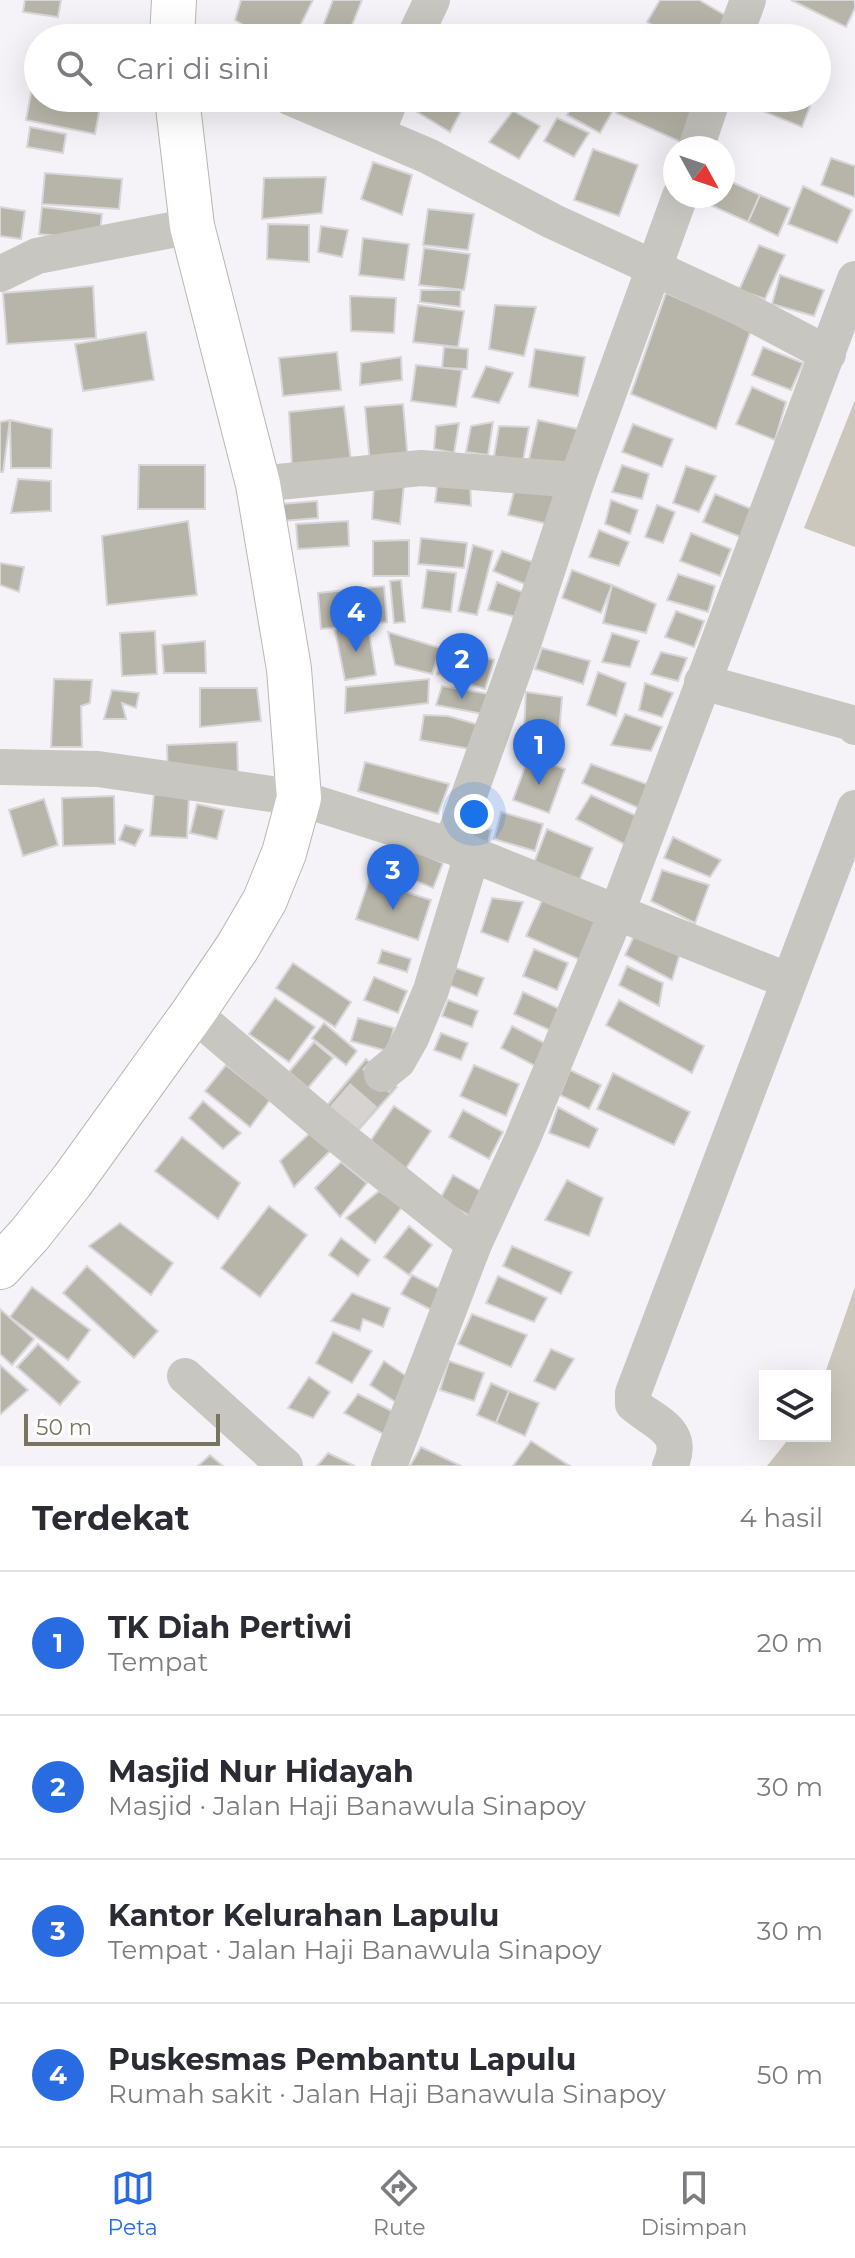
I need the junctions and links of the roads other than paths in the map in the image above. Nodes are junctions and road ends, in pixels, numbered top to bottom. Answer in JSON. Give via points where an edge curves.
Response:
{"nodes":[{"id":1,"x":174,"y":0,"type":"edge"},
{"id":2,"x":432,"y":0,"type":"edge"},
{"id":3,"x":748,"y":0,"type":"edge"},
{"id":4,"x":173,"y":24,"type":"edge"},
{"id":5,"x":421,"y":24,"type":"edge"},
{"id":6,"x":739,"y":24,"type":"edge"},
{"id":7,"x":179,"y":112,"type":"edge"},
{"id":8,"x":325,"y":112,"type":"edge"},
{"id":9,"x":385,"y":112,"type":"edge"},
{"id":10,"x":708,"y":112,"type":"edge"},
{"id":11,"x":377,"y":133,"type":"junction"},
{"id":12,"x":700,"y":136,"type":"edge"},
{"id":13,"x":676,"y":208,"type":"edge"},
{"id":14,"x":192,"y":226,"type":"junction"},
{"id":15,"x":655,"y":269,"type":"junction"},
{"id":16,"x":0,"y":274,"type":"edge"},
{"id":17,"x":855,"y":279,"type":"edge"},
{"id":18,"x":828,"y":354,"type":"junction"},
{"id":19,"x":577,"y":480,"type":"junction"},
{"id":20,"x":258,"y":484,"type":"junction"},
{"id":21,"x":702,"y":682,"type":"junction"},
{"id":22,"x":855,"y":727,"type":"edge"},
{"id":23,"x":0,"y":767,"type":"edge"},
{"id":24,"x":299,"y":798,"type":"junction"},
{"id":25,"x":855,"y":808,"type":"edge"},
{"id":26,"x":462,"y":851,"type":"junction"},
{"id":27,"x":617,"y":912,"type":"junction"},
{"id":28,"x":779,"y":977,"type":"dead end"},
{"id":29,"x":193,"y":1013,"type":"junction"},
{"id":30,"x":382,"y":1074,"type":"tunnel mouth"},
{"id":31,"x":474,"y":1244,"type":"junction"},
{"id":32,"x":0,"y":1267,"type":"edge"},
{"id":33,"x":185,"y":1376,"type":"dead end"},
{"id":34,"x":285,"y":1466,"type":"edge"},
{"id":35,"x":389,"y":1466,"type":"edge"},
{"id":36,"x":670,"y":1466,"type":"edge"}],
"edges":[{"from":1,"to":4,"type":"highway"},
{"from":2,"to":5,"type":"street"},
{"from":3,"to":6,"type":"street"},
{"from":7,"to":14,"type":"highway"},
{"from":8,"to":11,"type":"street"},
{"from":9,"to":11,"type":"street"},
{"from":10,"to":12,"type":"street"},
{"from":11,"to":15,"type":"street"},
{"from":13,"to":15,"type":"street"},
{"from":14,"to":16,"type":"street","via":[[37,256]]},
{"from":14,"to":20,"type":"highway"},
{"from":15,"to":18,"type":"street"},
{"from":15,"to":19,"type":"street"},
{"from":17,"to":18,"type":"street"},
{"from":18,"to":21,"type":"street"},
{"from":19,"to":20,"type":"street","via":[[421,468]]},
{"from":19,"to":26,"type":"street"},
{"from":20,"to":24,"type":"highway","via":[[289,669]]},
{"from":21,"to":22,"type":"street"},
{"from":21,"to":27,"type":"street"},
{"from":23,"to":24,"type":"street","via":[[98,769]]},
{"from":24,"to":26,"type":"street"},
{"from":24,"to":29,"type":"highway","via":[[265,900]]},
{"from":25,"to":36,"type":"street","via":[[633,1393],[633,1404],[669,1429],[674,1441]]},
{"from":26,"to":27,"type":"street"},
{"from":26,"to":30,"type":"street","via":[[431,990],[398,1061]]},
{"from":27,"to":28,"type":"street"},
{"from":27,"to":31,"type":"street"},
{"from":29,"to":31,"type":"street"},
{"from":29,"to":32,"type":"highway","via":[[72,1181]]},
{"from":31,"to":35,"type":"street"},
{"from":33,"to":34,"type":"street"}]}
